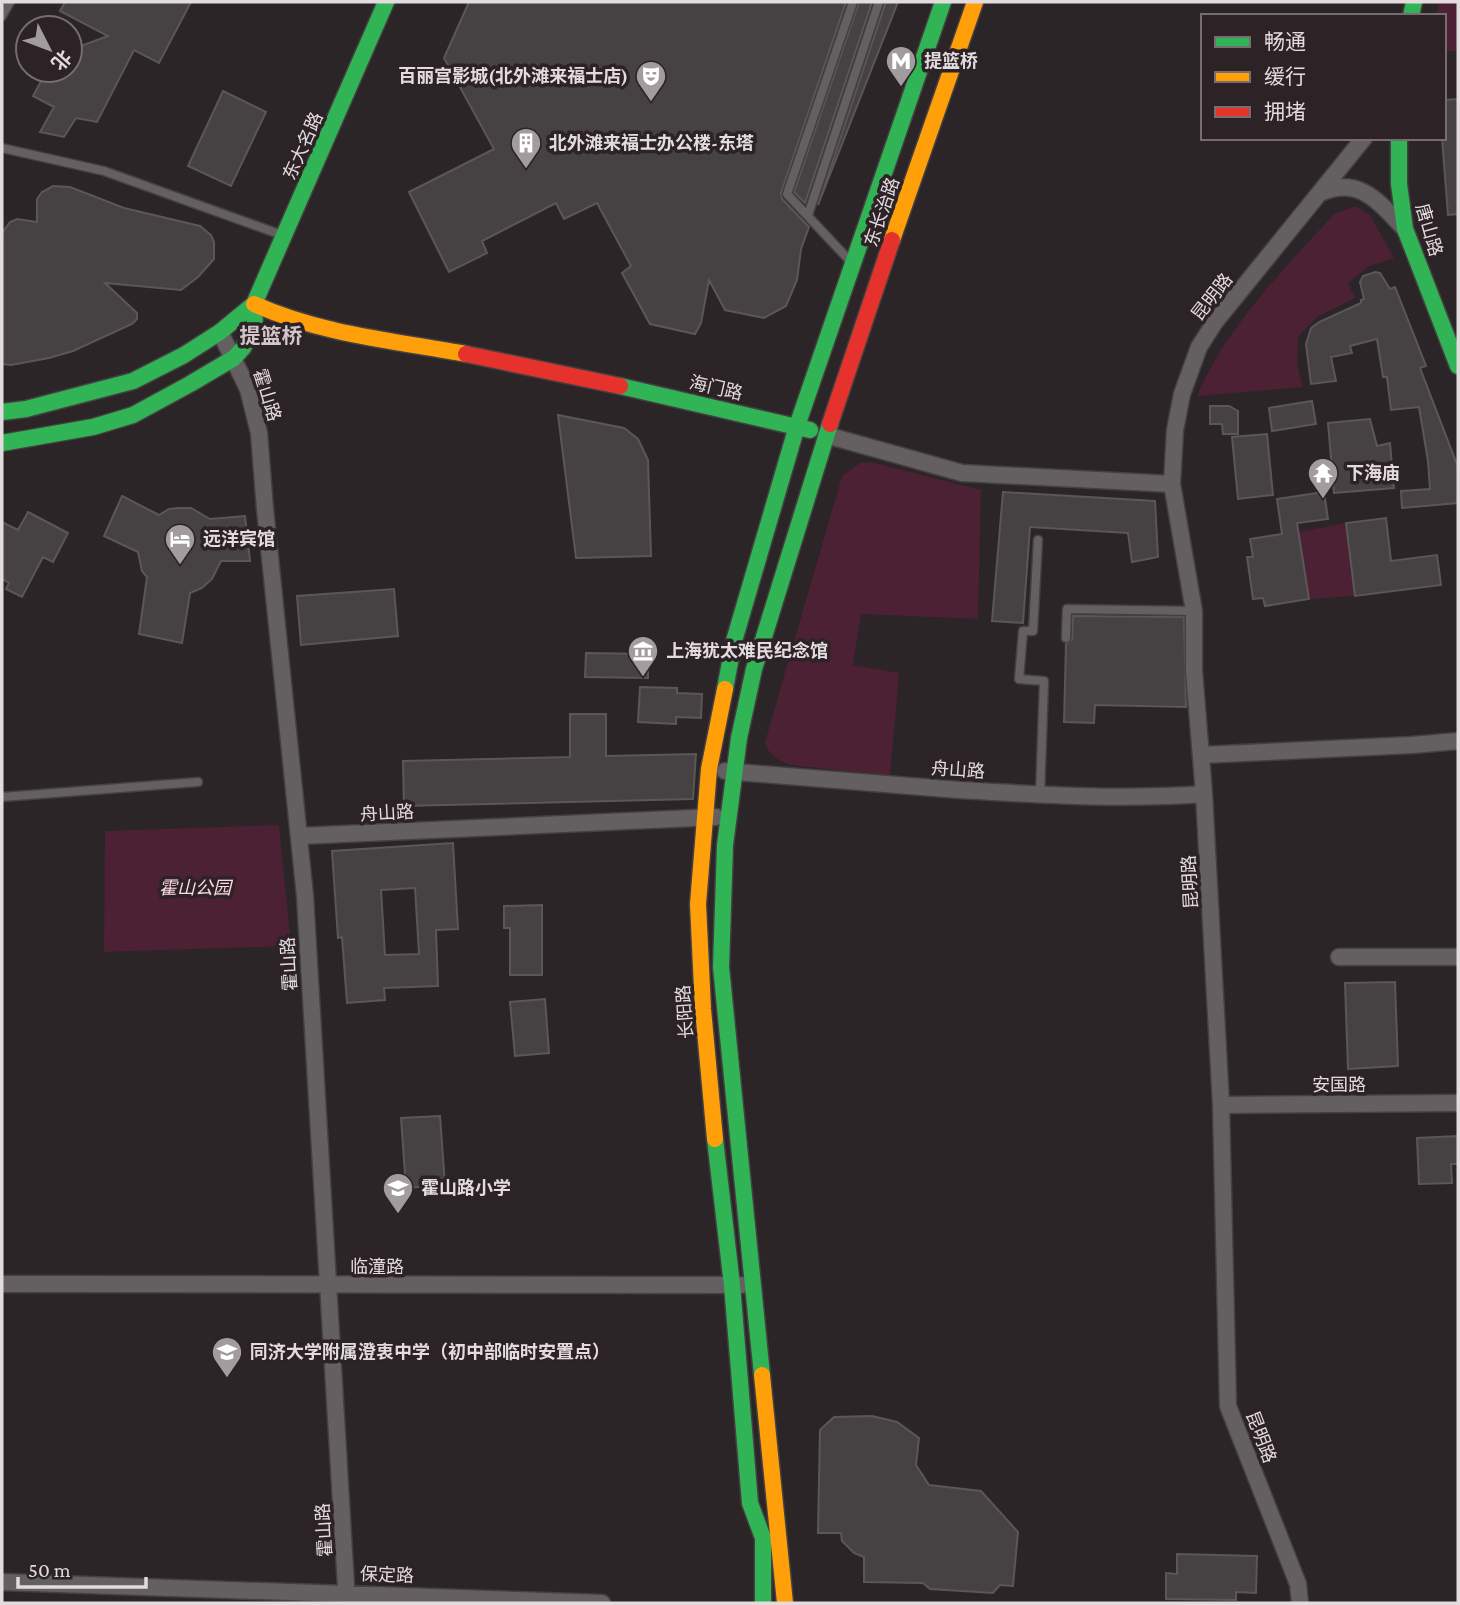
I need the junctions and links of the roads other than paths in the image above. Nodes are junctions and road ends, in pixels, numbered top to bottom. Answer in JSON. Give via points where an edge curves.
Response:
{"nodes":[{"id":1,"x":10,"y":2,"type":"edge"},
{"id":2,"x":386,"y":2,"type":"edge"},
{"id":3,"x":853,"y":2,"type":"edge"},
{"id":4,"x":879,"y":2,"type":"edge"},
{"id":5,"x":943,"y":2,"type":"edge"},
{"id":6,"x":975,"y":2,"type":"edge"},
{"id":7,"x":2,"y":16,"type":"edge"},
{"id":8,"x":1362,"y":140,"type":"edge"},
{"id":9,"x":1399,"y":140,"type":"edge"},
{"id":10,"x":2,"y":148,"type":"edge"},
{"id":11,"x":1320,"y":193,"type":"junction"},
{"id":12,"x":808,"y":215,"type":"junction"},
{"id":13,"x":1405,"y":229,"type":"junction"},
{"id":14,"x":285,"y":236,"type":"junction"},
{"id":15,"x":853,"y":264,"type":"junction"},
{"id":16,"x":254,"y":304,"type":"junction"},
{"id":17,"x":220,"y":332,"type":"junction"},
{"id":18,"x":234,"y":358,"type":"junction"},
{"id":19,"x":1458,"y":366,"type":"edge"},
{"id":20,"x":2,"y":412,"type":"edge"},
{"id":21,"x":797,"y":426,"type":"junction"},
{"id":22,"x":826,"y":435,"type":"junction"},
{"id":23,"x":2,"y":443,"type":"edge"},
{"id":24,"x":1172,"y":484,"type":"junction"},
{"id":25,"x":1038,"y":540,"type":"dead end"},
{"id":26,"x":1194,"y":611,"type":"junction"},
{"id":27,"x":1066,"y":638,"type":"dead end"},
{"id":28,"x":1458,"y":741,"type":"edge"},
{"id":29,"x":1201,"y":755,"type":"junction"},
{"id":30,"x":709,"y":769,"type":"junction"},
{"id":31,"x":733,"y":771,"type":"junction"},
{"id":32,"x":198,"y":782,"type":"dead end"},
{"id":33,"x":1205,"y":794,"type":"junction"},
{"id":34,"x":1040,"y":795,"type":"junction"},
{"id":35,"x":2,"y":797,"type":"edge"},
{"id":36,"x":706,"y":817,"type":"junction"},
{"id":37,"x":729,"y":817,"type":"junction"},
{"id":38,"x":299,"y":836,"type":"junction"},
{"id":39,"x":1339,"y":957,"type":"dead end"},
{"id":40,"x":1458,"y":957,"type":"edge"},
{"id":41,"x":1458,"y":1103,"type":"edge"},
{"id":42,"x":1221,"y":1105,"type":"junction"},
{"id":43,"x":2,"y":1284,"type":"edge"},
{"id":44,"x":732,"y":1285,"type":"junction"},
{"id":45,"x":753,"y":1285,"type":"junction"},
{"id":46,"x":329,"y":1286,"type":"junction"},
{"id":47,"x":2,"y":1582,"type":"edge"},
{"id":48,"x":347,"y":1598,"type":"edge"},
{"id":49,"x":602,"y":1603,"type":"edge"},
{"id":50,"x":763,"y":1603,"type":"edge"},
{"id":51,"x":785,"y":1603,"type":"edge"},
{"id":52,"x":1300,"y":1603,"type":"edge"}],
"edges":[{"from":1,"to":7,"type":"lane"},
{"from":2,"to":14,"type":"main road","name":"东大名路"},
{"from":3,"to":12,"type":"lane","via":[[788,194]]},
{"from":4,"to":12,"type":"lane"},
{"from":5,"to":15,"type":"main road","name":"东长治路"},
{"from":6,"to":22,"type":"main road","name":"东长治路"},
{"from":8,"to":11,"type":"street","name":"昆明路"},
{"from":9,"to":13,"type":"main road","name":"唐山路"},
{"from":10,"to":14,"type":"lane","via":[[104,171]]},
{"from":11,"to":13,"type":"street","via":[[1332,187],[1353,187],[1372,197]]},
{"from":11,"to":24,"type":"street","name":"昆明路","via":[[1199,347],[1182,394]]},
{"from":12,"to":15,"type":"lane"},
{"from":13,"to":19,"type":"main road","name":"唐山路"},
{"from":14,"to":16,"type":"main road","name":"东大名路"},
{"from":15,"to":21,"type":"main road","name":"东长治路"},
{"from":16,"to":17,"type":"main road","name":"东大名路"},
{"from":16,"to":18,"type":"main road","name":"东大名路","via":[[255,326]]},
{"from":16,"to":21,"type":"main road","name":"海门路","via":[[327,328],[547,369]]},
{"from":17,"to":18,"type":"street","name":"霍山路"},
{"from":17,"to":20,"type":"main road","name":"东大名路","via":[[133,381]]},
{"from":18,"to":23,"type":"main road","name":"东大名路","via":[[133,415],[93,428]]},
{"from":18,"to":38,"type":"street","name":"霍山路","via":[[259,433]]},
{"from":21,"to":22,"type":"main road","name":"海门路"},
{"from":21,"to":30,"type":"main road","name":"长阳路","via":[[734,641]]},
{"from":22,"to":24,"type":"street","name":"海门路","via":[[962,472]]},
{"from":22,"to":31,"type":"main road","via":[[776,595]]},
{"from":24,"to":26,"type":"street","name":"昆明路"},
{"from":25,"to":34,"type":"lane","via":[[1033,631],[1023,631],[1019,679],[1044,681]]},
{"from":26,"to":27,"type":"lane","via":[[1067,609]]},
{"from":26,"to":29,"type":"street","name":"昆明路"},
{"from":28,"to":29,"type":"street"},
{"from":29,"to":33,"type":"street","name":"昆明路"},
{"from":30,"to":31,"type":"street","name":"舟山路"},
{"from":30,"to":36,"type":"main road","name":"长阳路"},
{"from":31,"to":34,"type":"street","name":"舟山路"},
{"from":31,"to":37,"type":"main road"},
{"from":32,"to":35,"type":"lane"},
{"from":33,"to":34,"type":"street","name":"舟山路","via":[[1142,798]]},
{"from":33,"to":42,"type":"street","name":"昆明路"},
{"from":36,"to":37,"type":"street","name":"舟山路"},
{"from":36,"to":38,"type":"street","name":"舟山路"},
{"from":36,"to":44,"type":"main road","name":"长阳路","via":[[698,904],[703,1010]]},
{"from":37,"to":45,"type":"main road","via":[[721,967]]},
{"from":38,"to":46,"type":"street","name":"霍山路"},
{"from":39,"to":40,"type":"street"},
{"from":41,"to":42,"type":"street","name":"安国路"},
{"from":42,"to":52,"type":"street","name":"昆明路","via":[[1228,1406],[1298,1584]]},
{"from":43,"to":46,"type":"street","name":"临潼路"},
{"from":44,"to":45,"type":"street","name":"临潼路"},
{"from":44,"to":46,"type":"street","name":"临潼路"},
{"from":44,"to":50,"type":"main road","name":"长阳路","via":[[750,1503],[763,1538]]},
{"from":45,"to":51,"type":"main road"},
{"from":46,"to":48,"type":"street","name":"霍山路"},
{"from":47,"to":48,"type":"street","name":"保定路"},
{"from":48,"to":49,"type":"street","name":"保定路"}]}
